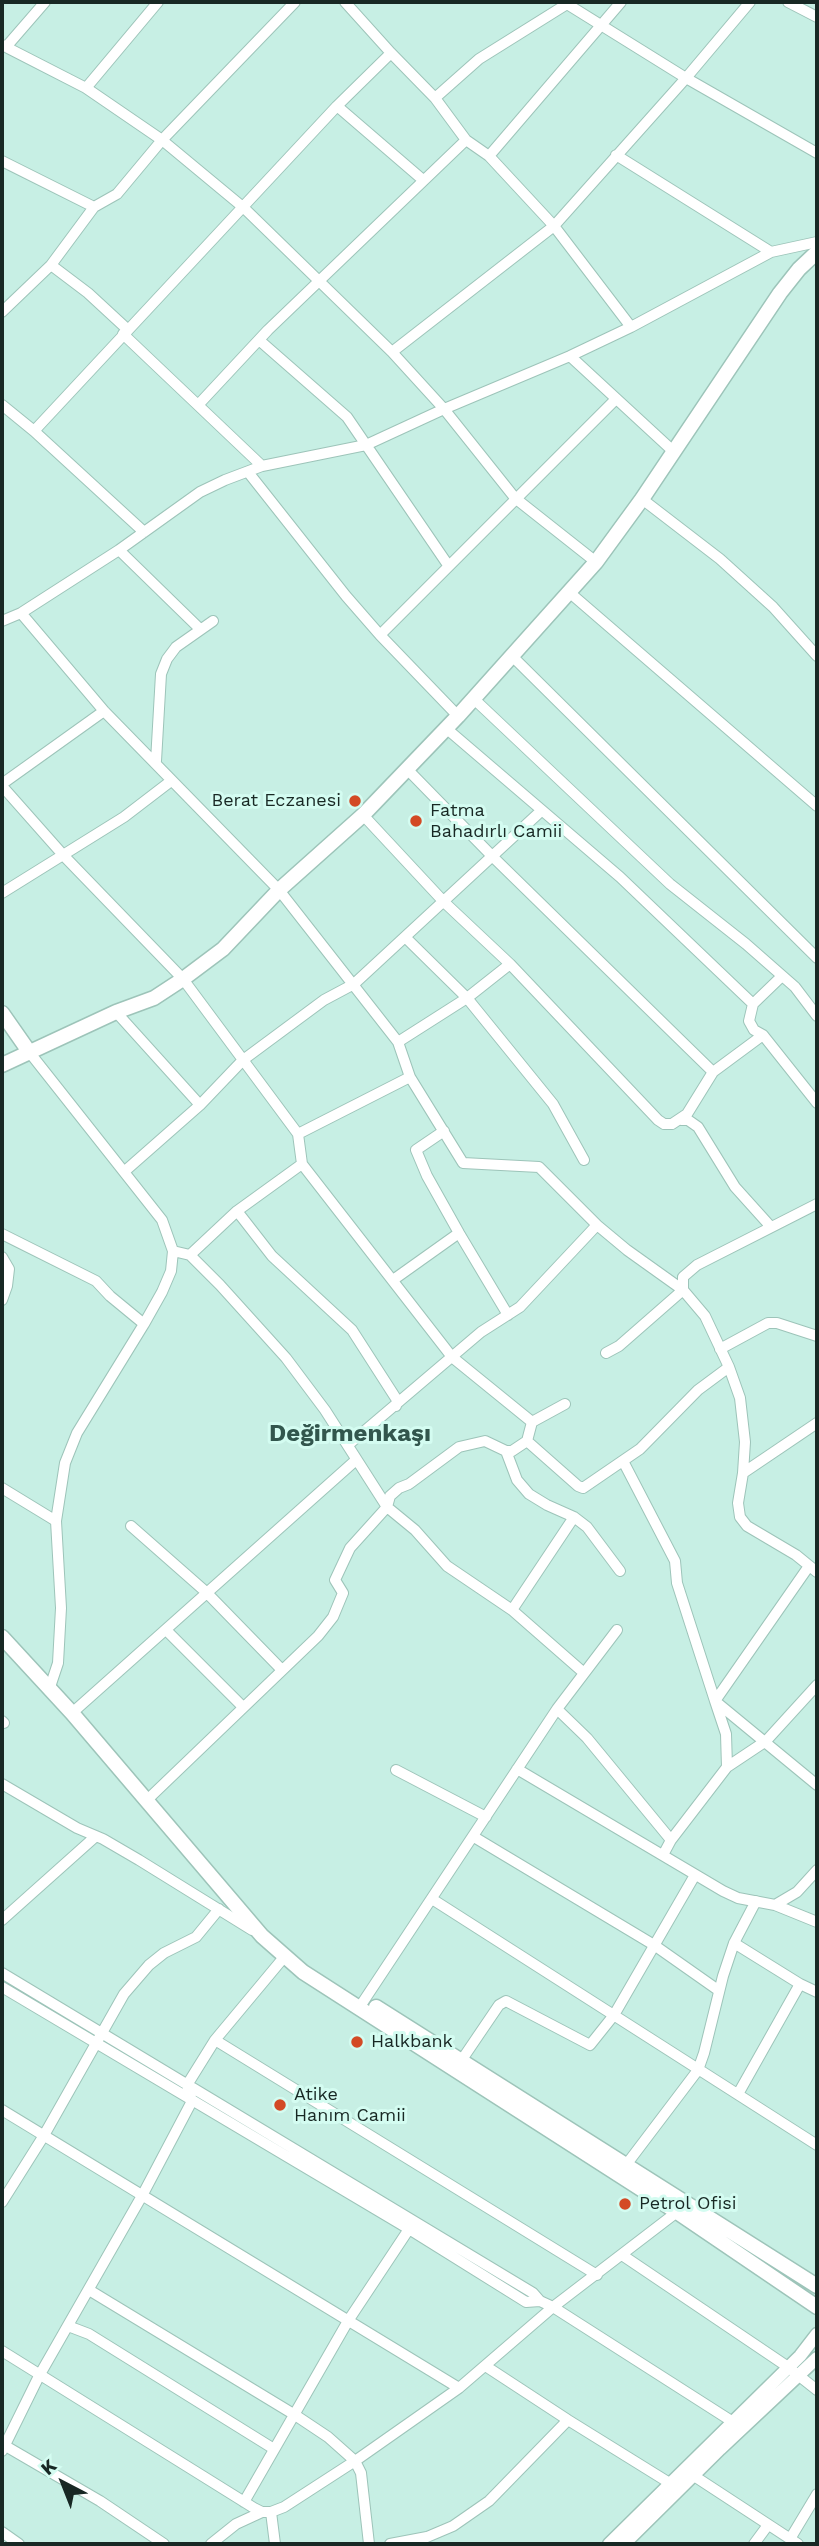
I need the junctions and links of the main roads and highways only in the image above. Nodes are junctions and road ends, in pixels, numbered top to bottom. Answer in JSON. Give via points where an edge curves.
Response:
{"nodes":[{"id":1,"x":817,"y":252,"type":"edge"},
{"id":2,"x":2,"y":1013,"type":"edge"},
{"id":3,"x":30,"y":1054,"type":"junction"},
{"id":4,"x":2,"y":1065,"type":"edge"},
{"id":5,"x":2,"y":1637,"type":"edge"},
{"id":6,"x":262,"y":1936,"type":"junction"},
{"id":7,"x":361,"y":2004,"type":"junction"},
{"id":8,"x":817,"y":2286,"type":"edge"},
{"id":9,"x":817,"y":2307,"type":"edge"}],
"edges":[{"from":1,"to":3,"type":"main road","via":[[780,293],[596,562],[447,729],[363,815],[279,890],[223,949],[183,979],[154,998]]},
{"from":2,"to":3,"type":"main road"},
{"from":3,"to":4,"type":"main road"},
{"from":5,"to":6,"type":"main road"},
{"from":6,"to":7,"type":"main road"},
{"from":6,"to":7,"type":"main road","via":[[303,1972]]},
{"from":7,"to":8,"type":"main road","via":[[461,2061]]},
{"from":7,"to":9,"type":"main road"}]}
